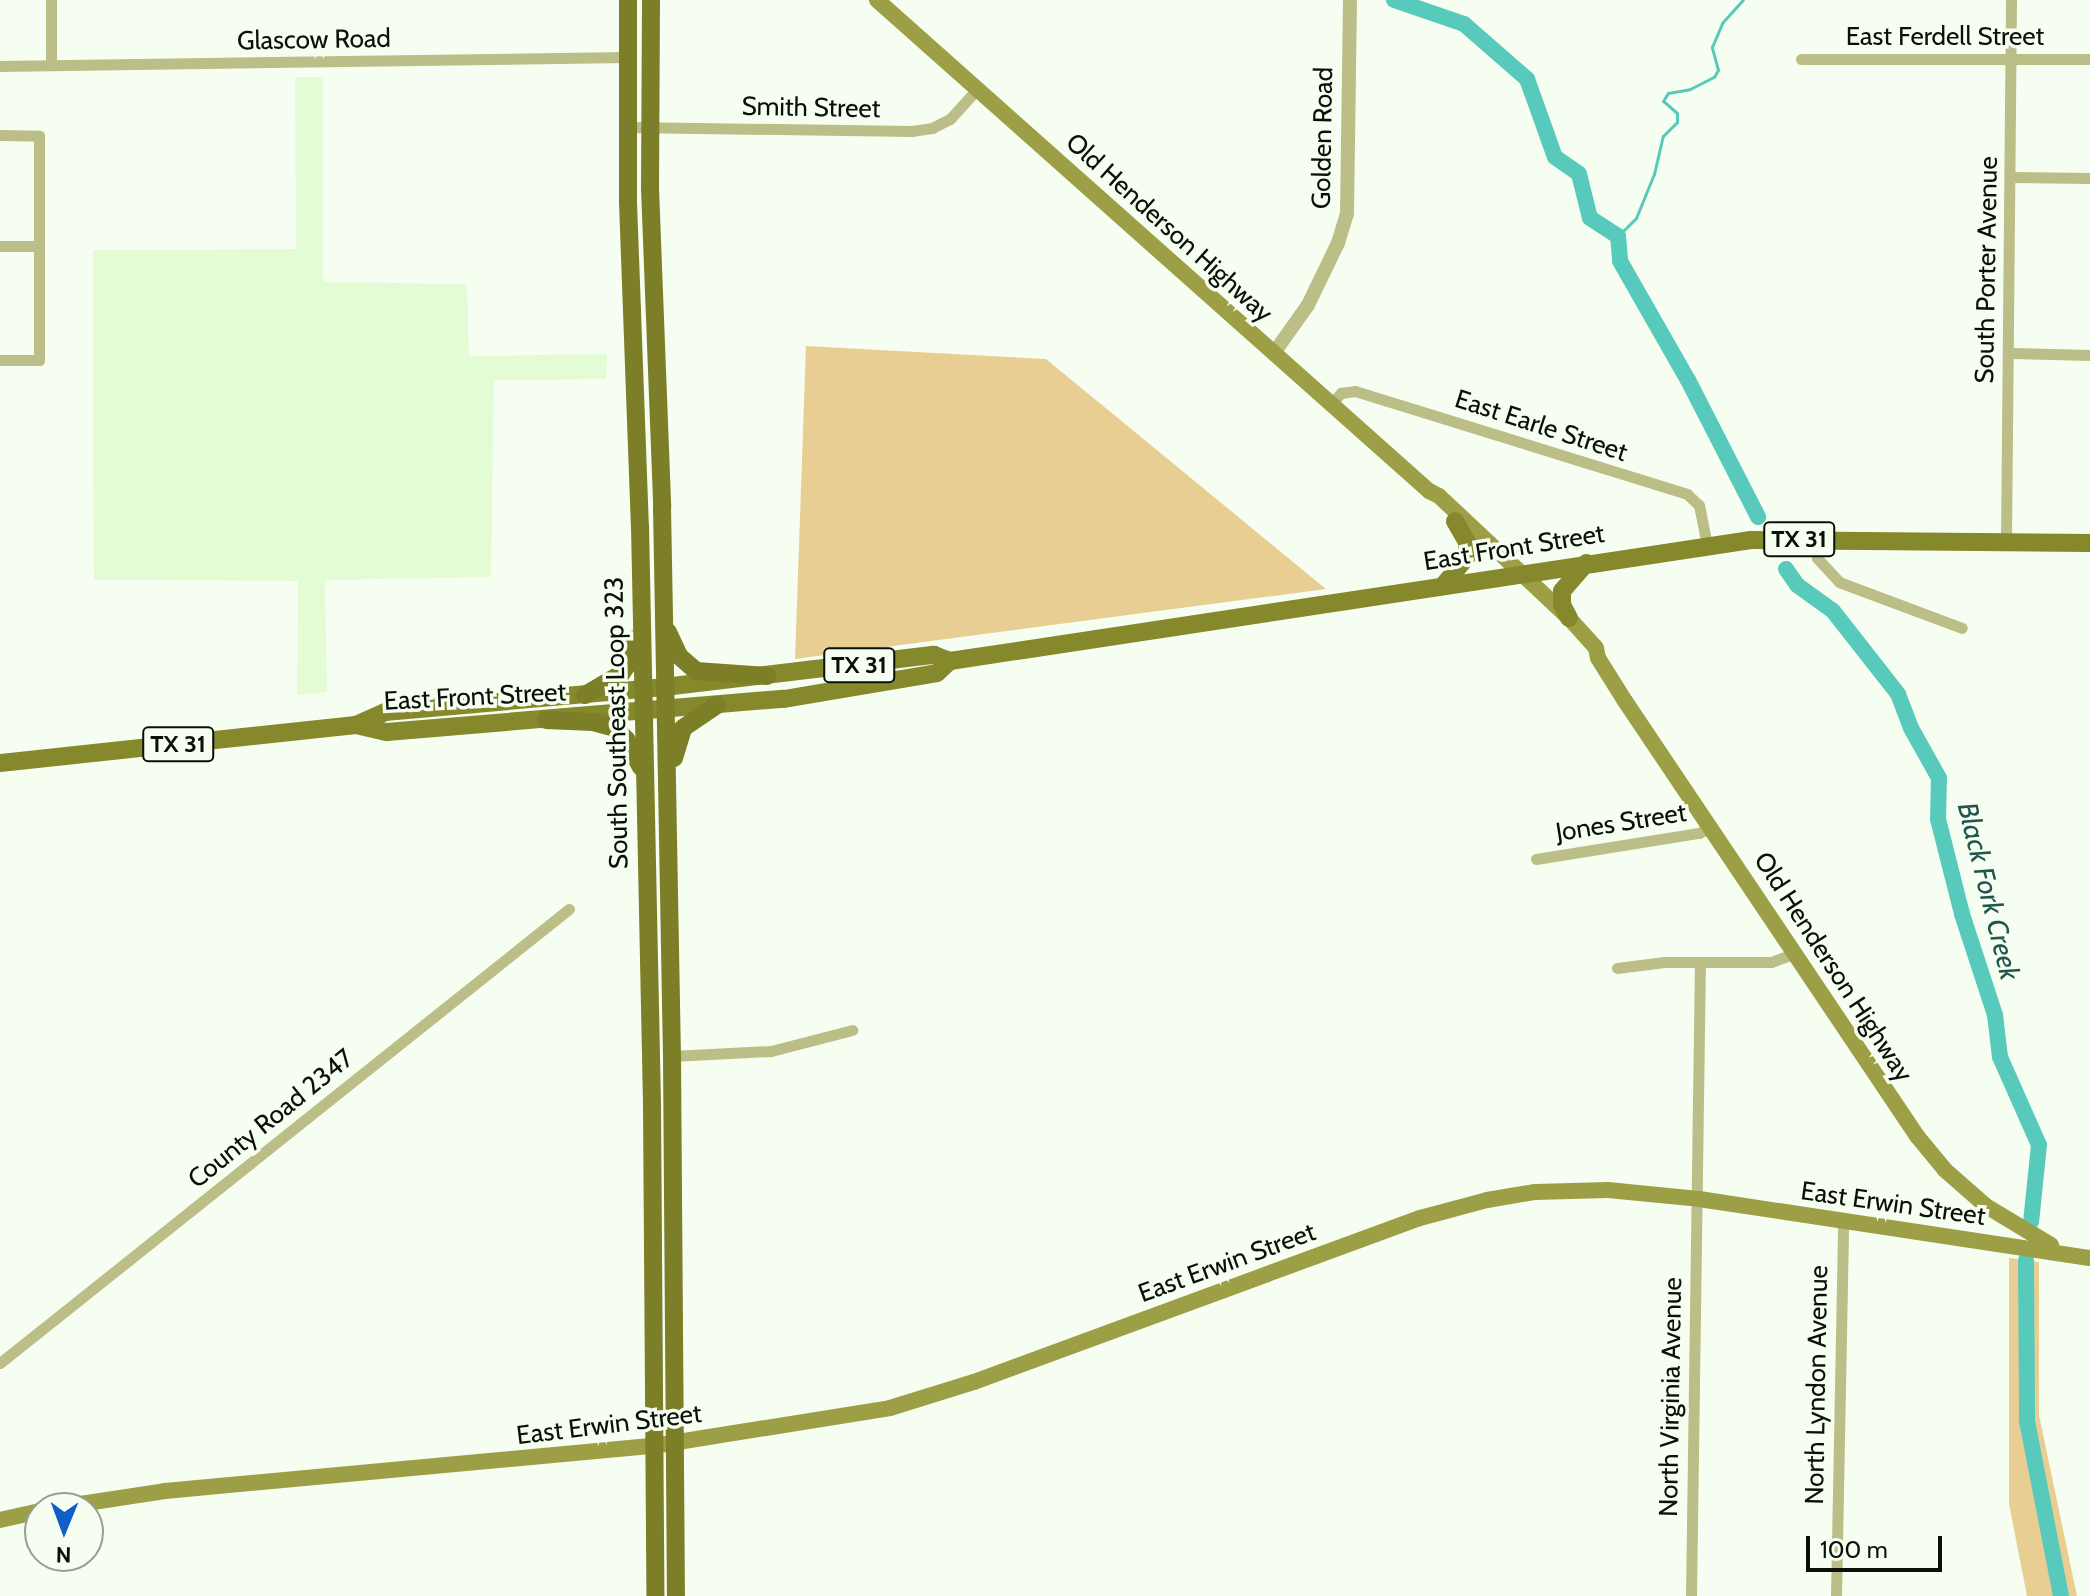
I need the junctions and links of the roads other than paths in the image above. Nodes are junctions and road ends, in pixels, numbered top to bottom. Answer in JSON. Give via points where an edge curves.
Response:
{"nodes":[{"id":1,"x":51,"y":0,"type":"edge"},
{"id":2,"x":628,"y":0,"type":"edge"},
{"id":3,"x":651,"y":0,"type":"edge"},
{"id":4,"x":877,"y":0,"type":"edge"},
{"id":5,"x":1350,"y":0,"type":"edge"},
{"id":6,"x":2011,"y":0,"type":"edge"},
{"id":7,"x":628,"y":57,"type":"junction"},
{"id":8,"x":1801,"y":59,"type":"dead end"},
{"id":9,"x":2012,"y":59,"type":"junction"},
{"id":10,"x":2090,"y":59,"type":"edge"},
{"id":11,"x":51,"y":65,"type":"junction"},
{"id":12,"x":0,"y":66,"type":"edge"},
{"id":13,"x":978,"y":88,"type":"junction"},
{"id":14,"x":628,"y":127,"type":"junction"},
{"id":15,"x":650,"y":128,"type":"junction"},
{"id":16,"x":0,"y":135,"type":"edge"},
{"id":17,"x":2010,"y":177,"type":"junction"},
{"id":18,"x":2090,"y":178,"type":"edge"},
{"id":19,"x":0,"y":246,"type":"edge"},
{"id":20,"x":39,"y":246,"type":"junction"},
{"id":21,"x":1274,"y":353,"type":"junction"},
{"id":22,"x":2009,"y":353,"type":"junction"},
{"id":23,"x":2090,"y":355,"type":"edge"},
{"id":24,"x":0,"y":360,"type":"edge"},
{"id":25,"x":635,"y":368,"type":"junction"},
{"id":26,"x":657,"y":368,"type":"junction"},
{"id":27,"x":1331,"y":404,"type":"junction"},
{"id":28,"x":1429,"y":491,"type":"junction"},
{"id":29,"x":1455,"y":521,"type":"junction"},
{"id":30,"x":1816,"y":539,"type":"junction"},
{"id":31,"x":2006,"y":541,"type":"junction"},
{"id":32,"x":2090,"y":543,"type":"edge"},
{"id":33,"x":1707,"y":545,"type":"junction"},
{"id":34,"x":1586,"y":563,"type":"junction"},
{"id":35,"x":1517,"y":574,"type":"junction"},
{"id":36,"x":1443,"y":586,"type":"junction"},
{"id":37,"x":641,"y":613,"type":"junction"},
{"id":38,"x":1569,"y":618,"type":"junction"},
{"id":39,"x":664,"y":622,"type":"junction"},
{"id":40,"x":1962,"y":628,"type":"dead end"},
{"id":41,"x":1598,"y":658,"type":"junction"},
{"id":42,"x":950,"y":661,"type":"junction"},
{"id":43,"x":767,"y":676,"type":"junction"},
{"id":44,"x":664,"y":687,"type":"junction"},
{"id":45,"x":642,"y":689,"type":"junction"},
{"id":46,"x":585,"y":695,"type":"junction"},
{"id":47,"x":717,"y":705,"type":"junction"},
{"id":48,"x":665,"y":710,"type":"junction"},
{"id":49,"x":643,"y":712,"type":"junction"},
{"id":50,"x":546,"y":720,"type":"junction"},
{"id":51,"x":356,"y":725,"type":"junction"},
{"id":52,"x":0,"y":763,"type":"edge"},
{"id":53,"x":643,"y":771,"type":"junction"},
{"id":54,"x":666,"y":804,"type":"junction"},
{"id":55,"x":1711,"y":827,"type":"junction"},
{"id":56,"x":1536,"y":859,"type":"dead end"},
{"id":57,"x":569,"y":909,"type":"dead end"},
{"id":58,"x":1796,"y":953,"type":"junction"},
{"id":59,"x":1700,"y":962,"type":"junction"},
{"id":60,"x":1617,"y":968,"type":"dead end"},
{"id":61,"x":852,"y":1030,"type":"dead end"},
{"id":62,"x":672,"y":1056,"type":"junction"},
{"id":63,"x":1699,"y":1199,"type":"junction"},
{"id":64,"x":1986,"y":1206,"type":"junction"},
{"id":65,"x":1843,"y":1223,"type":"junction"},
{"id":66,"x":1976,"y":1241,"type":"junction"},
{"id":67,"x":2082,"y":1256,"type":"edge"},
{"id":68,"x":0,"y":1363,"type":"edge"},
{"id":69,"x":674,"y":1443,"type":"junction"},
{"id":70,"x":653,"y":1446,"type":"junction"},
{"id":71,"x":104,"y":1501,"type":"edge"},
{"id":72,"x":24,"y":1515,"type":"edge"},
{"id":73,"x":0,"y":1520,"type":"edge"},
{"id":74,"x":655,"y":1596,"type":"edge"},
{"id":75,"x":676,"y":1596,"type":"edge"},
{"id":76,"x":1691,"y":1596,"type":"edge"},
{"id":77,"x":1836,"y":1596,"type":"edge"}],
"edges":[{"from":1,"to":11,"type":"street"},
{"from":2,"to":7,"type":"highway","name":"South Southeast Loop 323"},
{"from":3,"to":15,"type":"highway","name":"South Southeast Loop 323"},
{"from":4,"to":13,"type":"main road","name":"Old Henderson Highway"},
{"from":5,"to":21,"type":"street","name":"Golden Road","via":[[1347,214],[1308,305]]},
{"from":6,"to":9,"type":"street","name":"South Porter Avenue"},
{"from":7,"to":11,"type":"street","name":"Glascow Road"},
{"from":7,"to":14,"type":"highway","name":"South Southeast Loop 323"},
{"from":8,"to":9,"type":"street","name":"East Ferdell Street"},
{"from":9,"to":10,"type":"street","name":"East Ferdell Street"},
{"from":9,"to":17,"type":"street","name":"South Porter Avenue"},
{"from":11,"to":12,"type":"street","name":"Glascow Road"},
{"from":13,"to":15,"type":"street","name":"Smith Street","via":[[950,119],[911,131]]},
{"from":13,"to":21,"type":"main road","name":"Old Henderson Highway"},
{"from":14,"to":15,"type":"street","name":"Smith Street"},
{"from":14,"to":25,"type":"highway","name":"South Southeast Loop 323"},
{"from":15,"to":26,"type":"highway","name":"South Southeast Loop 323"},
{"from":16,"to":20,"type":"street","via":[[39,136]]},
{"from":17,"to":18,"type":"street"},
{"from":17,"to":22,"type":"street","name":"South Porter Avenue"},
{"from":19,"to":20,"type":"street"},
{"from":20,"to":24,"type":"street","via":[[39,360]]},
{"from":21,"to":27,"type":"main road","name":"Old Henderson Highway"},
{"from":22,"to":23,"type":"street"},
{"from":22,"to":31,"type":"street","name":"South Porter Avenue"},
{"from":25,"to":26,"type":"highway"},
{"from":25,"to":37,"type":"highway","name":"South Southeast Loop 323"},
{"from":26,"to":39,"type":"highway","name":"South Southeast Loop 323"},
{"from":27,"to":28,"type":"main road","name":"Old Henderson Highway"},
{"from":27,"to":33,"type":"street","name":"East Earle Street","via":[[1341,393],[1355,391],[1687,494],[1699,505]]},
{"from":28,"to":29,"type":"main road","name":"Old Henderson Highway"},
{"from":28,"to":35,"type":"main road","name":"Old Henderson Highway"},
{"from":29,"to":35,"type":"main road","name":"Old Henderson Highway"},
{"from":29,"to":36,"type":"main road","via":[[1467,542],[1467,556]]},
{"from":30,"to":31,"type":"main road","name":"East Front Street","number":"TX 31"},
{"from":30,"to":33,"type":"main road","name":"East Front Street","number":"TX 31"},
{"from":30,"to":40,"type":"street","via":[[1817,558],[1839,582]]},
{"from":31,"to":32,"type":"main road","name":"East Front Street","number":"TX 31"},
{"from":33,"to":34,"type":"main road","name":"East Front Street","number":"TX 31"},
{"from":34,"to":35,"type":"main road","name":"East Front Street","number":"TX 31"},
{"from":34,"to":38,"type":"main road","via":[[1562,591]]},
{"from":35,"to":36,"type":"main road","name":"East Front Street","number":"TX 31"},
{"from":35,"to":38,"type":"main road","name":"Old Henderson Highway"},
{"from":35,"to":41,"type":"main road","name":"Old Henderson Highway"},
{"from":36,"to":42,"type":"main road","name":"East Front Street","number":"TX 31"},
{"from":37,"to":45,"type":"highway","name":"South Southeast Loop 323"},
{"from":37,"to":46,"type":"highway","via":[[626,668]]},
{"from":38,"to":41,"type":"main road","name":"Old Henderson Highway","via":[[1596,648]]},
{"from":39,"to":43,"type":"highway","via":[[679,656],[696,671]]},
{"from":39,"to":44,"type":"highway","name":"South Southeast Loop 323"},
{"from":41,"to":55,"type":"main road","name":"Old Henderson Highway"},
{"from":42,"to":43,"type":"main road","name":"East Front Street","number":"TX 31","via":[[934,655]]},
{"from":42,"to":47,"type":"main road","name":"East Front Street","number":"TX 31","via":[[937,673]]},
{"from":43,"to":44,"type":"main road","name":"East Front Street","number":"TX 31"},
{"from":44,"to":45,"type":"main road","name":"East Front Street","number":"TX 31"},
{"from":44,"to":48,"type":"highway","name":"South Southeast Loop 323"},
{"from":45,"to":46,"type":"main road","name":"East Front Street","number":"TX 31"},
{"from":45,"to":49,"type":"highway","name":"South Southeast Loop 323"},
{"from":46,"to":51,"type":"main road","name":"East Front Street","number":"TX 31","via":[[385,712]]},
{"from":47,"to":48,"type":"main road","name":"East Front Street","number":"TX 31"},
{"from":47,"to":54,"type":"highway","via":[[680,732]]},
{"from":48,"to":49,"type":"main road","name":"East Front Street","number":"TX 31"},
{"from":48,"to":54,"type":"highway","name":"South Southeast Loop 323"},
{"from":49,"to":50,"type":"main road","name":"East Front Street","number":"TX 31"},
{"from":49,"to":53,"type":"highway","name":"South Southeast Loop 323"},
{"from":50,"to":51,"type":"main road","name":"East Front Street","number":"TX 31","via":[[387,732]]},
{"from":50,"to":53,"type":"highway","via":[[615,728]]},
{"from":51,"to":52,"type":"main road","number":"TX 31"},
{"from":53,"to":70,"type":"highway","name":"South Southeast Loop 323","via":[[652,1105]]},
{"from":54,"to":62,"type":"highway","name":"South Southeast Loop 323"},
{"from":55,"to":56,"type":"street","name":"Jones Street"},
{"from":55,"to":58,"type":"main road","name":"Old Henderson Highway"},
{"from":57,"to":68,"type":"street","name":"County Road 2347"},
{"from":58,"to":59,"type":"street","via":[[1778,962]]},
{"from":58,"to":64,"type":"main road","name":"Old Henderson Highway","via":[[1917,1136]]},
{"from":59,"to":60,"type":"street"},
{"from":59,"to":63,"type":"street","name":"North Virginia Avenue"},
{"from":61,"to":62,"type":"street","via":[[771,1051]]},
{"from":62,"to":69,"type":"highway","name":"South Southeast Loop 323"},
{"from":63,"to":65,"type":"main road","name":"East Erwin Street"},
{"from":63,"to":69,"type":"main road","name":"East Erwin Street","via":[[1559,1190],[1464,1205],[920,1399],[862,1414]]},
{"from":63,"to":76,"type":"street","name":"North Virginia Avenue"},
{"from":64,"to":66,"type":"main road","via":[[1989,1225]]},
{"from":64,"to":67,"type":"main road","name":"Old Henderson Highway","via":[[2037,1239]]},
{"from":65,"to":66,"type":"main road","name":"East Erwin Street"},
{"from":65,"to":77,"type":"street","name":"North Lyndon Avenue"},
{"from":66,"to":67,"type":"main road","name":"East Erwin Street"},
{"from":69,"to":70,"type":"main road","name":"East Erwin Street"},
{"from":69,"to":75,"type":"highway","name":"South Southeast Loop 323"},
{"from":70,"to":71,"type":"main road","name":"East Erwin Street"},
{"from":70,"to":74,"type":"highway","name":"South Southeast Loop 323"},
{"from":72,"to":73,"type":"main road"}]}
